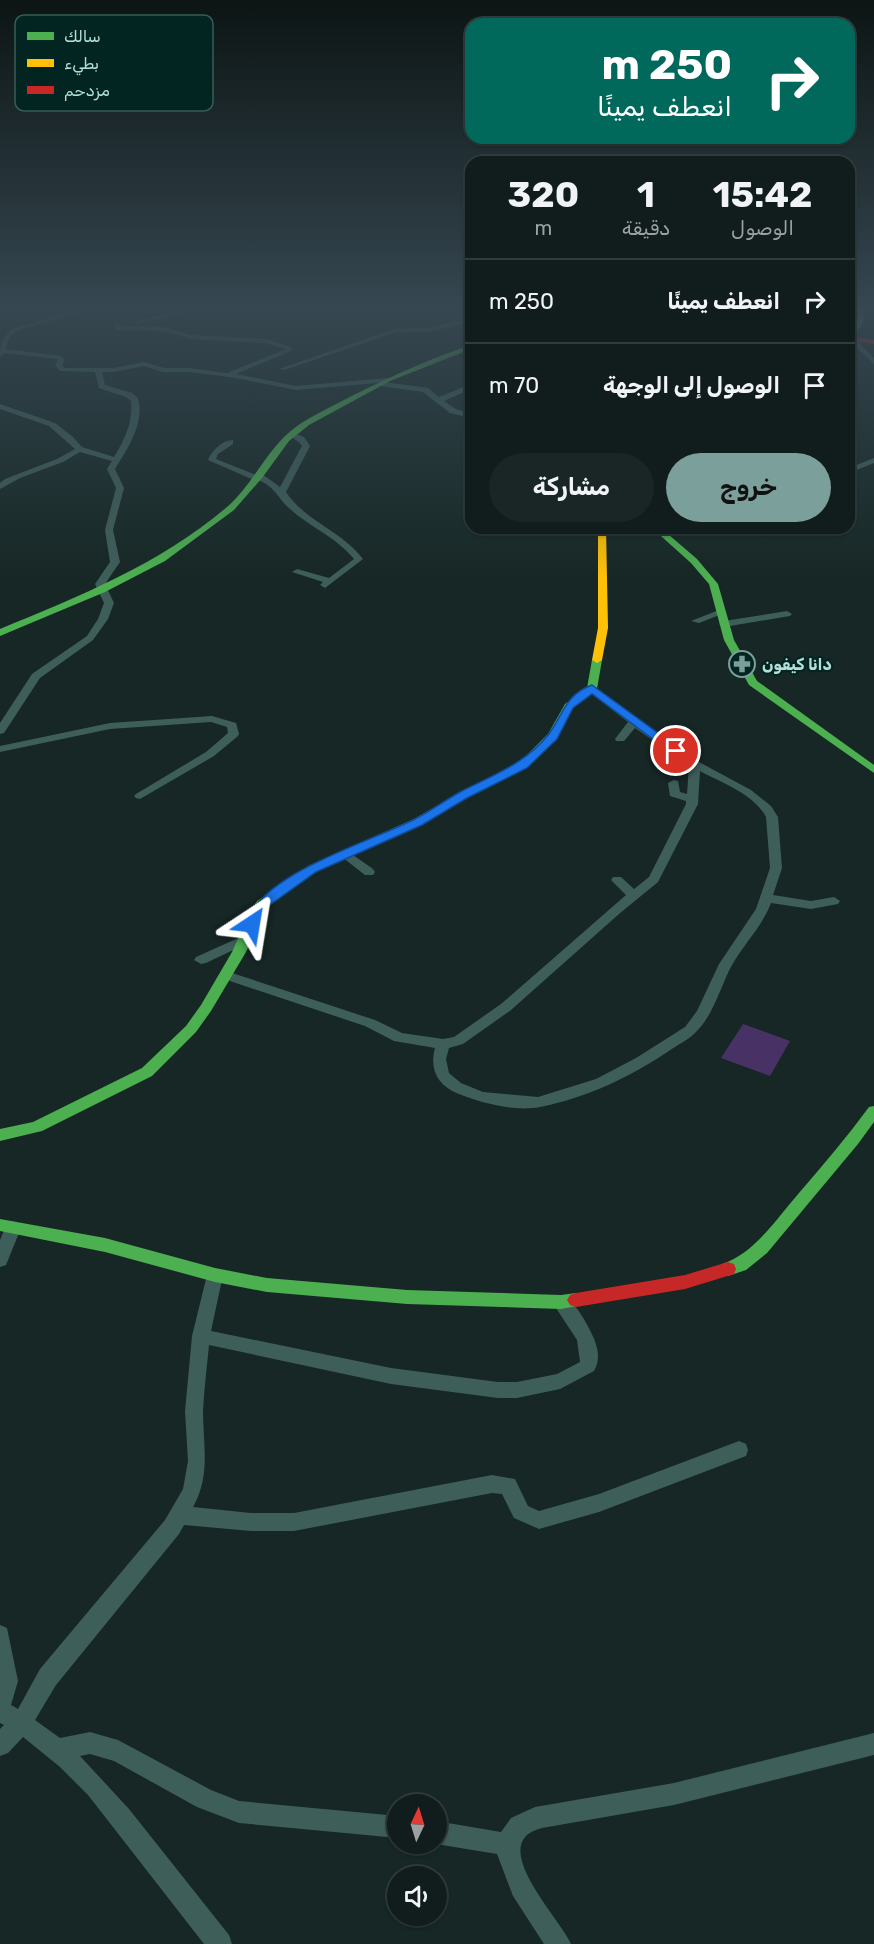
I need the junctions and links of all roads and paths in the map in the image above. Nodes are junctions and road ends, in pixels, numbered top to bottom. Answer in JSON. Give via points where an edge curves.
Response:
{"nodes":[{"id":1,"x":132,"y":398,"type":"edge"},
{"id":2,"x":354,"y":398,"type":"edge"},
{"id":3,"x":436,"y":398,"type":"edge"},
{"id":4,"x":444,"y":398,"type":"edge"},
{"id":5,"x":439,"y":400,"type":"junction"},
{"id":6,"x":0,"y":406,"type":"edge"},
{"id":7,"x":465,"y":414,"type":"edge"},
{"id":8,"x":292,"y":434,"type":"junction"},
{"id":9,"x":230,"y":442,"type":"dead end"},
{"id":10,"x":79,"y":449,"type":"junction"},
{"id":11,"x":117,"y":460,"type":"junction"},
{"id":12,"x":874,"y":460,"type":"edge"},
{"id":13,"x":855,"y":468,"type":"edge"},
{"id":14,"x":258,"y":477,"type":"junction"},
{"id":15,"x":0,"y":487,"type":"edge"},
{"id":16,"x":282,"y":492,"type":"junction"},
{"id":17,"x":602,"y":534,"type":"edge"},
{"id":18,"x":663,"y":534,"type":"edge"},
{"id":19,"x":297,"y":572,"type":"dead end"},
{"id":20,"x":102,"y":590,"type":"junction"},
{"id":21,"x":788,"y":614,"type":"dead end"},
{"id":22,"x":723,"y":618,"type":"junction"},
{"id":23,"x":696,"y":621,"type":"dead end"},
{"id":24,"x":0,"y":633,"type":"edge"},
{"id":25,"x":592,"y":689,"type":"junction"},
{"id":26,"x":634,"y":722,"type":"junction"},
{"id":27,"x":0,"y":731,"type":"edge"},
{"id":28,"x":620,"y":739,"type":"dead end"},
{"id":29,"x":0,"y":749,"type":"edge"},
{"id":30,"x":696,"y":764,"type":"junction"},
{"id":31,"x":874,"y":770,"type":"edge"},
{"id":32,"x":674,"y":783,"type":"dead end"},
{"id":33,"x":140,"y":796,"type":"dead end"},
{"id":34,"x":693,"y":799,"type":"junction"},
{"id":35,"x":346,"y":854,"type":"junction"},
{"id":36,"x":369,"y":872,"type":"dead end"},
{"id":37,"x":617,"y":880,"type":"dead end"},
{"id":38,"x":634,"y":895,"type":"junction"},
{"id":39,"x":766,"y":898,"type":"junction"},
{"id":40,"x":834,"y":901,"type":"dead end"},
{"id":41,"x":245,"y":939,"type":"junction"},
{"id":42,"x":201,"y":960,"type":"dead end"},
{"id":43,"x":226,"y":975,"type":"junction"},
{"id":44,"x":442,"y":1044,"type":"junction"},
{"id":45,"x":874,"y":1111,"type":"edge"},
{"id":46,"x":0,"y":1135,"type":"edge"},
{"id":47,"x":6,"y":1226,"type":"edge"},
{"id":48,"x":0,"y":1260,"type":"edge"},
{"id":49,"x":215,"y":1275,"type":"junction"},
{"id":50,"x":561,"y":1302,"type":"junction"},
{"id":51,"x":201,"y":1336,"type":"junction"},
{"id":52,"x":739,"y":1449,"type":"dead end"},
{"id":53,"x":180,"y":1515,"type":"junction"},
{"id":54,"x":0,"y":1635,"type":"edge"},
{"id":55,"x":0,"y":1708,"type":"edge"},
{"id":56,"x":22,"y":1722,"type":"junction"},
{"id":57,"x":874,"y":1744,"type":"edge"},
{"id":58,"x":0,"y":1745,"type":"edge"},
{"id":59,"x":56,"y":1750,"type":"junction"},
{"id":60,"x":387,"y":1826,"type":"edge"},
{"id":61,"x":447,"y":1834,"type":"edge"},
{"id":62,"x":508,"y":1845,"type":"junction"},
{"id":63,"x":220,"y":1944,"type":"edge"},
{"id":64,"x":559,"y":1944,"type":"edge"}],
"edges":[{"from":1,"to":11,"type":"street","via":[[137,416],[128,444]]},
{"from":2,"to":8,"type":"street"},
{"from":3,"to":5,"type":"street"},
{"from":4,"to":5,"type":"street"},
{"from":5,"to":7,"type":"street"},
{"from":6,"to":10,"type":"street","via":[[50,422]]},
{"from":8,"to":14,"type":"street"},
{"from":8,"to":16,"type":"street","via":[[306,446]]},
{"from":9,"to":14,"type":"street","via":[[212,460]]},
{"from":10,"to":11,"type":"street"},
{"from":10,"to":15,"type":"street"},
{"from":11,"to":20,"type":"street","via":[[111,469],[120,488],[109,533],[115,562],[100,584]]},
{"from":12,"to":13,"type":"street"},
{"from":14,"to":16,"type":"street"},
{"from":14,"to":20,"type":"street","via":[[219,518],[162,559]]},
{"from":16,"to":19,"type":"street","via":[[291,506],[347,545],[359,559],[328,583]]},
{"from":17,"to":25,"type":"street","via":[[603,628]]},
{"from":18,"to":22,"type":"street","via":[[711,581]]},
{"from":20,"to":24,"type":"street"},
{"from":20,"to":27,"type":"street","via":[[109,603],[103,620],[94,632],[36,676]]},
{"from":21,"to":22,"type":"street"},
{"from":22,"to":23,"type":"street"},
{"from":22,"to":31,"type":"street","via":[[743,669],[753,683]]},
{"from":25,"to":26,"type":"street"},
{"from":25,"to":35,"type":"street","via":[[569,706],[553,736],[523,765],[417,822]]},
{"from":26,"to":28,"type":"street"},
{"from":26,"to":30,"type":"street"},
{"from":29,"to":33,"type":"street","via":[[110,726],[212,719],[232,725],[234,734],[218,748]]},
{"from":30,"to":34,"type":"street"},
{"from":30,"to":39,"type":"street","via":[[747,792],[772,817],[776,868]]},
{"from":32,"to":34,"type":"street","via":[[675,794]]},
{"from":34,"to":38,"type":"street","via":[[654,879]]},
{"from":35,"to":36,"type":"street"},
{"from":35,"to":41,"type":"street","via":[[312,869],[262,904]]},
{"from":37,"to":38,"type":"street"},
{"from":38,"to":44,"type":"street","via":[[506,1007],[458,1041]]},
{"from":39,"to":40,"type":"street","via":[[812,905]]},
{"from":39,"to":44,"type":"street","via":[[690,1030],[601,1083],[538,1102],[481,1097],[456,1087],[442,1075]]},
{"from":41,"to":42,"type":"street"},
{"from":41,"to":43,"type":"street"},
{"from":43,"to":44,"type":"street","via":[[370,1023],[399,1038]]},
{"from":43,"to":46,"type":"street","via":[[191,1029],[147,1072],[38,1127]]},
{"from":45,"to":50,"type":"street","via":[[776,1231],[746,1261],[685,1282]]},
{"from":47,"to":48,"type":"street"},
{"from":47,"to":49,"type":"street","via":[[105,1245]]},
{"from":49,"to":50,"type":"street","via":[[267,1285],[398,1296]]},
{"from":49,"to":51,"type":"street"},
{"from":50,"to":51,"type":"street","via":[[587,1339],[591,1354],[588,1366],[560,1381],[517,1390],[414,1380]]},
{"from":51,"to":53,"type":"street","via":[[194,1412],[195,1478]]},
{"from":52,"to":53,"type":"street","via":[[599,1503],[540,1520],[521,1512],[508,1485],[492,1484],[294,1522],[261,1523]]},
{"from":53,"to":56,"type":"street","via":[[48,1677]]},
{"from":54,"to":55,"type":"street","via":[[7,1681]]},
{"from":55,"to":56,"type":"street"},
{"from":56,"to":58,"type":"street"},
{"from":56,"to":59,"type":"street"},
{"from":57,"to":62,"type":"street","via":[[674,1794],[528,1821],[517,1827]]},
{"from":59,"to":60,"type":"street","via":[[90,1743],[118,1751],[205,1799],[239,1812]]},
{"from":59,"to":63,"type":"street","via":[[92,1780]]},
{"from":61,"to":62,"type":"street"},
{"from":62,"to":64,"type":"street","via":[[516,1878]]}]}
